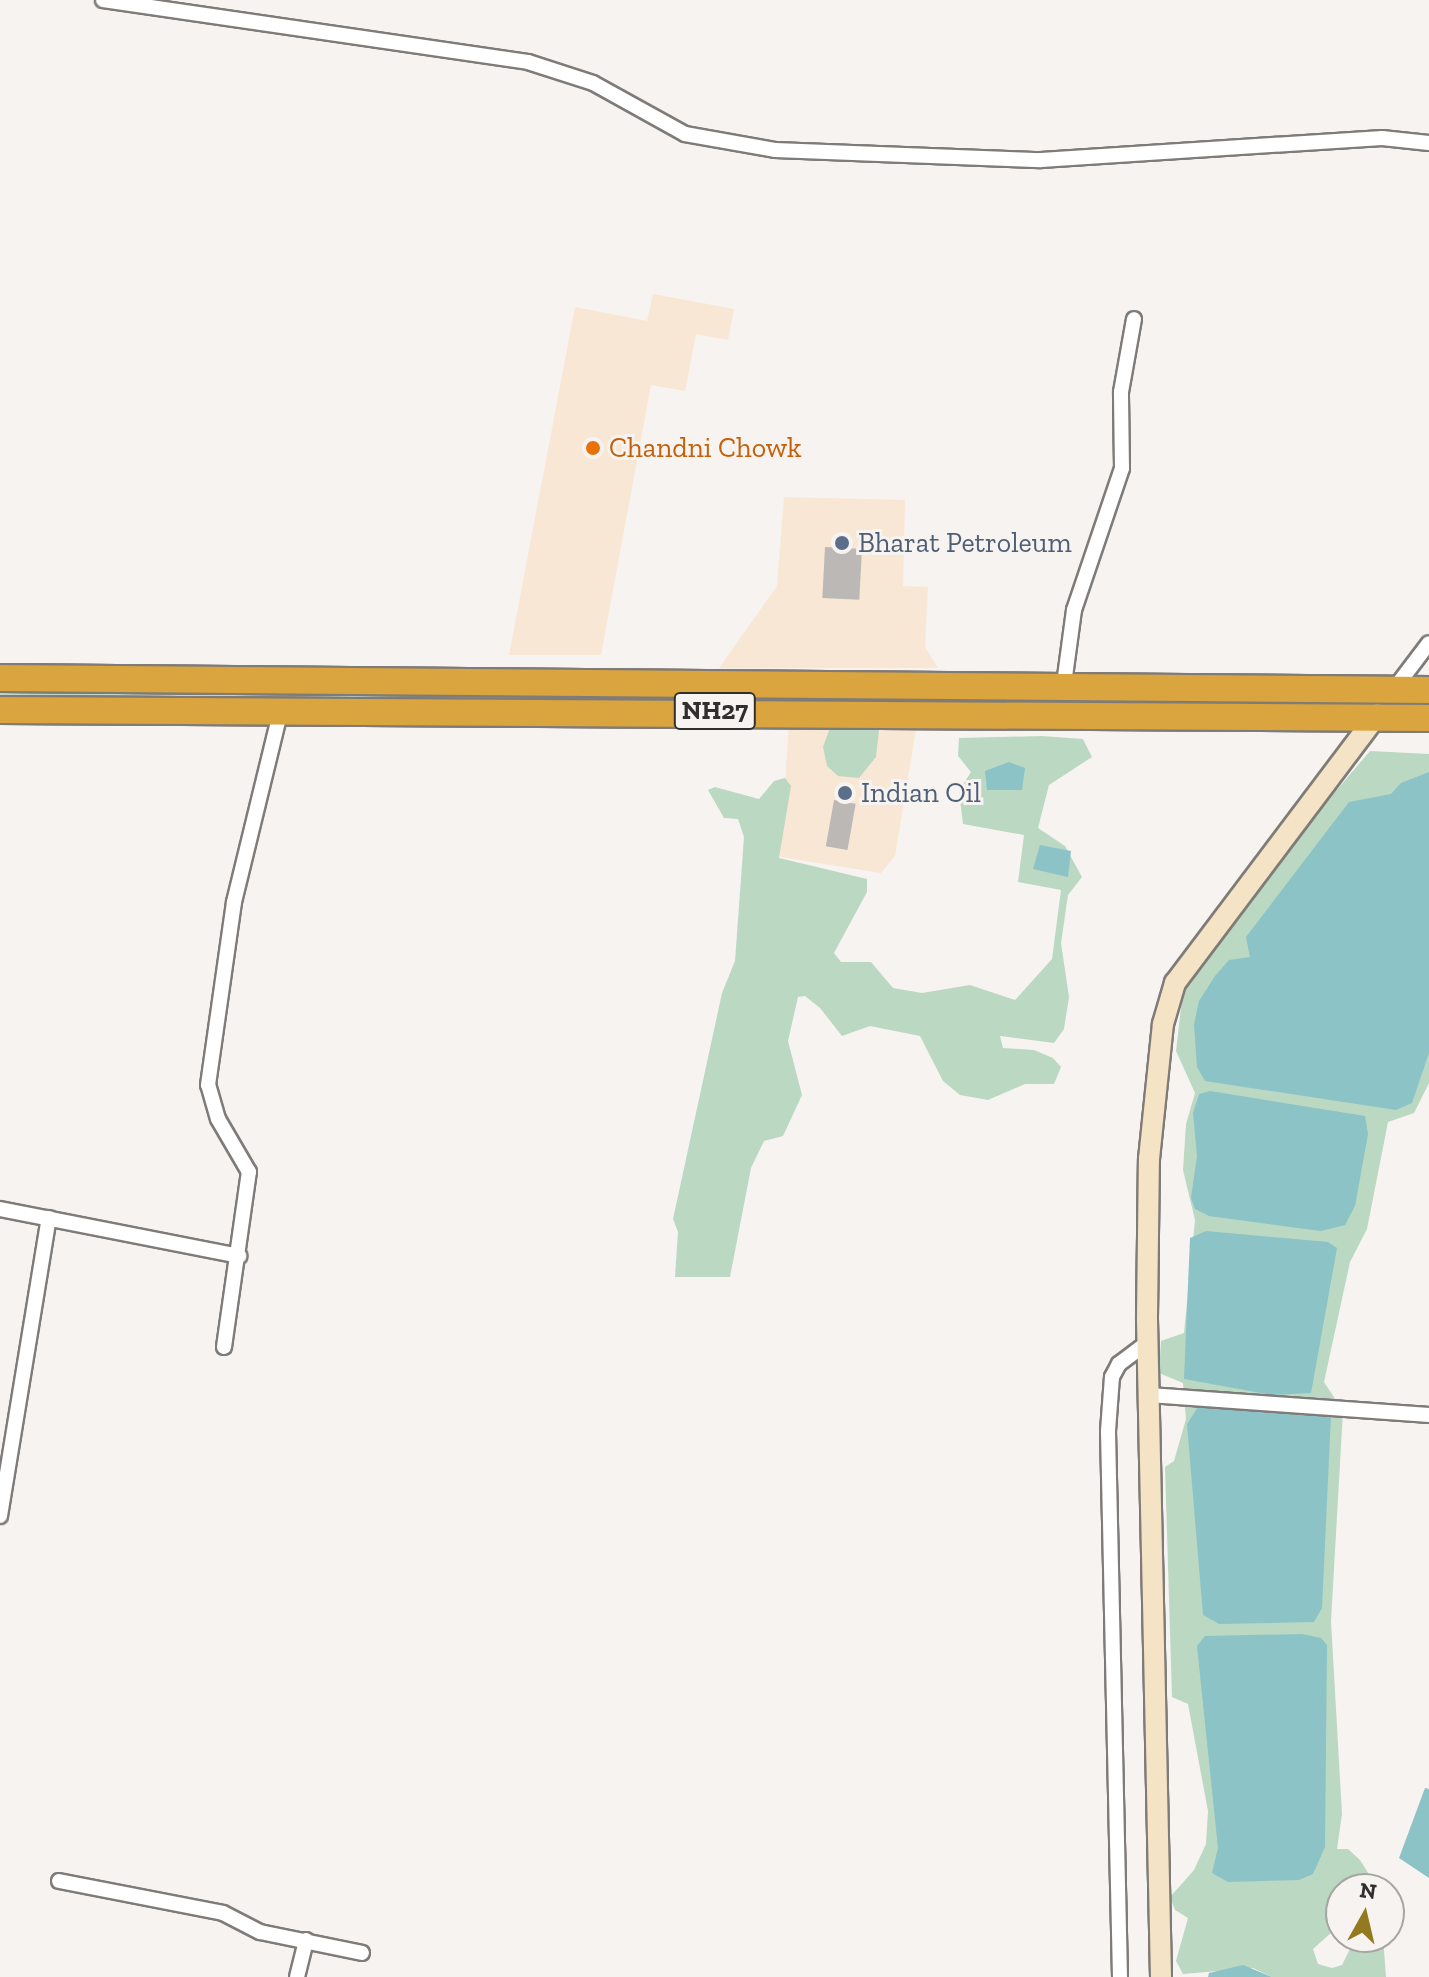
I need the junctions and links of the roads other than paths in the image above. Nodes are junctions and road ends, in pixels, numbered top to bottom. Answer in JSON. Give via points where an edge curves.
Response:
{"nodes":[{"id":1,"x":103,"y":0,"type":"edge"},
{"id":2,"x":1429,"y":143,"type":"edge"},
{"id":3,"x":1134,"y":319,"type":"dead end"},
{"id":4,"x":1429,"y":643,"type":"edge"},
{"id":5,"x":0,"y":678,"type":"edge"},
{"id":6,"x":1064,"y":684,"type":"junction"},
{"id":7,"x":1395,"y":688,"type":"junction"},
{"id":8,"x":1429,"y":690,"type":"edge"},
{"id":9,"x":281,"y":709,"type":"junction"},
{"id":10,"x":0,"y":710,"type":"edge"},
{"id":11,"x":1377,"y":715,"type":"junction"},
{"id":12,"x":1429,"y":718,"type":"edge"},
{"id":13,"x":0,"y":1209,"type":"edge"},
{"id":14,"x":49,"y":1218,"type":"junction"},
{"id":15,"x":239,"y":1256,"type":"junction"},
{"id":16,"x":1148,"y":1342,"type":"junction"},
{"id":17,"x":224,"y":1347,"type":"dead end"},
{"id":18,"x":1149,"y":1395,"type":"junction"},
{"id":19,"x":1429,"y":1415,"type":"edge"},
{"id":20,"x":0,"y":1516,"type":"edge"},
{"id":21,"x":59,"y":1881,"type":"dead end"},
{"id":22,"x":306,"y":1940,"type":"junction"},
{"id":23,"x":362,"y":1953,"type":"dead end"},
{"id":24,"x":297,"y":1977,"type":"edge"},
{"id":25,"x":1120,"y":1977,"type":"edge"},
{"id":26,"x":1161,"y":1977,"type":"edge"}],
"edges":[{"from":1,"to":2,"type":"street","via":[[528,62],[593,83],[685,134],[775,150],[1041,160],[1367,138]]},
{"from":3,"to":6,"type":"street","via":[[1121,392],[1122,468],[1074,610]]},
{"from":4,"to":7,"type":"street"},
{"from":5,"to":6,"type":"highway","number":"NH27"},
{"from":6,"to":7,"type":"highway","number":"NH27"},
{"from":7,"to":8,"type":"highway","number":"NH27"},
{"from":9,"to":10,"type":"highway","number":"NH27"},
{"from":9,"to":11,"type":"highway","number":"NH27"},
{"from":9,"to":15,"type":"street","via":[[234,902],[208,1085],[218,1119],[249,1172]]},
{"from":11,"to":12,"type":"highway","number":"NH27"},
{"from":11,"to":16,"type":"street","via":[[1175,983],[1163,1024],[1149,1159]]},
{"from":13,"to":14,"type":"street"},
{"from":14,"to":15,"type":"street"},
{"from":14,"to":20,"type":"street"},
{"from":15,"to":17,"type":"street"},
{"from":16,"to":18,"type":"street"},
{"from":16,"to":25,"type":"street","via":[[1119,1364],[1112,1377],[1108,1431],[1110,1705]]},
{"from":18,"to":19,"type":"street"},
{"from":18,"to":26,"type":"street"},
{"from":21,"to":22,"type":"street","via":[[223,1913],[260,1932]]},
{"from":22,"to":23,"type":"street"},
{"from":22,"to":24,"type":"street"}]}
